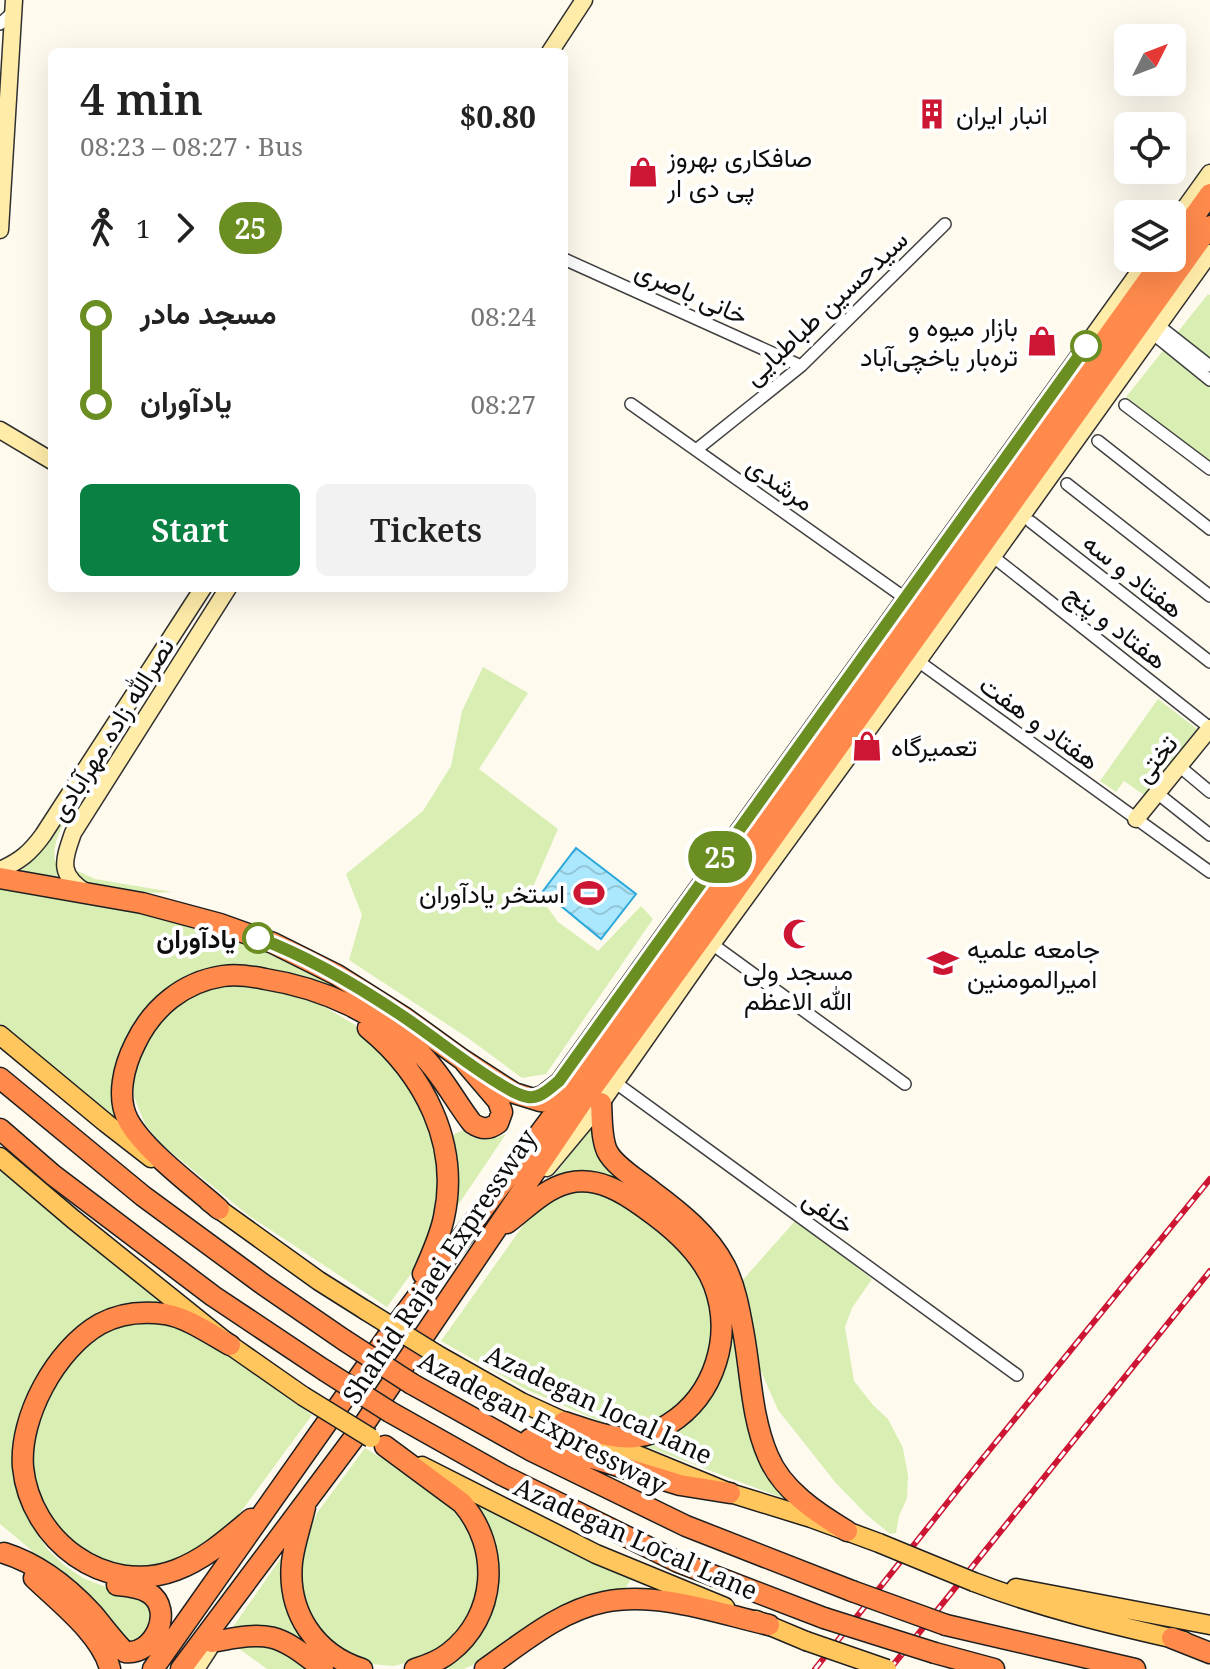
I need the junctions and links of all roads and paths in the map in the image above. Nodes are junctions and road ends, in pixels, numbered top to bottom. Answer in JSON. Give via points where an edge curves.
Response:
{"nodes":[{"id":1,"x":584,"y":0,"type":"edge"},
{"id":2,"x":9,"y":8,"type":"edge"},
{"id":3,"x":0,"y":24,"type":"edge"},
{"id":4,"x":553,"y":48,"type":"edge"},
{"id":5,"x":1210,"y":173,"type":"edge"},
{"id":6,"x":1210,"y":194,"type":"edge"},
{"id":7,"x":1186,"y":206,"type":"edge"},
{"id":8,"x":945,"y":224,"type":"dead end"},
{"id":9,"x":1210,"y":226,"type":"edge"},
{"id":10,"x":1186,"y":227,"type":"edge"},
{"id":11,"x":0,"y":230,"type":"edge"},
{"id":12,"x":1210,"y":253,"type":"edge"},
{"id":13,"x":568,"y":261,"type":"edge"},
{"id":14,"x":1139,"y":272,"type":"edge"},
{"id":15,"x":1154,"y":272,"type":"edge"},
{"id":16,"x":1158,"y":331,"type":"junction"},
{"id":17,"x":801,"y":366,"type":"junction"},
{"id":18,"x":1210,"y":366,"type":"edge"},
{"id":19,"x":1210,"y":380,"type":"edge"},
{"id":20,"x":631,"y":404,"type":"dead end"},
{"id":21,"x":1125,"y":405,"type":"dead end"},
{"id":22,"x":0,"y":430,"type":"edge"},
{"id":23,"x":1098,"y":441,"type":"dead end"},
{"id":24,"x":696,"y":450,"type":"junction"},
{"id":25,"x":48,"y":459,"type":"edge"},
{"id":26,"x":1210,"y":469,"type":"edge"},
{"id":27,"x":1067,"y":484,"type":"dead end"},
{"id":28,"x":1031,"y":522,"type":"dead end"},
{"id":29,"x":1210,"y":529,"type":"edge"},
{"id":30,"x":996,"y":559,"type":"dead end"},
{"id":31,"x":200,"y":592,"type":"edge"},
{"id":32,"x":225,"y":592,"type":"edge"},
{"id":33,"x":1210,"y":596,"type":"edge"},
{"id":34,"x":905,"y":598,"type":"junction"},
{"id":35,"x":918,"y":661,"type":"junction"},
{"id":36,"x":1210,"y":662,"type":"edge"},
{"id":37,"x":1210,"y":728,"type":"edge"},
{"id":38,"x":1179,"y":766,"type":"junction"},
{"id":39,"x":1210,"y":792,"type":"edge"},
{"id":40,"x":1157,"y":793,"type":"junction"},
{"id":41,"x":1136,"y":819,"type":"junction"},
{"id":42,"x":1210,"y":835,"type":"edge"},
{"id":43,"x":731,"y":841,"type":"junction"},
{"id":44,"x":731,"y":863,"type":"junction"},
{"id":45,"x":0,"y":870,"type":"edge"},
{"id":46,"x":710,"y":871,"type":"junction"},
{"id":47,"x":1210,"y":872,"type":"edge"},
{"id":48,"x":0,"y":878,"type":"edge"},
{"id":49,"x":89,"y":894,"type":"junction"},
{"id":50,"x":707,"y":940,"type":"junction"},
{"id":51,"x":304,"y":987,"type":"junction"},
{"id":52,"x":0,"y":1035,"type":"edge"},
{"id":53,"x":463,"y":1060,"type":"junction"},
{"id":54,"x":0,"y":1078,"type":"edge"},
{"id":55,"x":616,"y":1083,"type":"junction"},
{"id":56,"x":905,"y":1084,"type":"dead end"},
{"id":57,"x":570,"y":1093,"type":"junction"},
{"id":58,"x":530,"y":1098,"type":"junction"},
{"id":59,"x":601,"y":1103,"type":"junction"},
{"id":60,"x":0,"y":1129,"type":"edge"},
{"id":61,"x":0,"y":1157,"type":"edge"},
{"id":62,"x":219,"y":1209,"type":"junction"},
{"id":63,"x":491,"y":1236,"type":"junction"},
{"id":64,"x":409,"y":1306,"type":"junction"},
{"id":65,"x":230,"y":1345,"type":"junction"},
{"id":66,"x":1017,"y":1375,"type":"dead end"},
{"id":67,"x":564,"y":1422,"type":"junction"},
{"id":68,"x":481,"y":1423,"type":"junction"},
{"id":69,"x":378,"y":1442,"type":"junction"},
{"id":70,"x":730,"y":1493,"type":"junction"},
{"id":71,"x":308,"y":1497,"type":"junction"},
{"id":72,"x":270,"y":1504,"type":"junction"},
{"id":73,"x":40,"y":1518,"type":"junction"},
{"id":74,"x":847,"y":1531,"type":"junction"},
{"id":75,"x":2,"y":1552,"type":"edge"},
{"id":76,"x":974,"y":1582,"type":"junction"},
{"id":77,"x":769,"y":1625,"type":"junction"},
{"id":78,"x":1210,"y":1625,"type":"edge"},
{"id":79,"x":214,"y":1632,"type":"junction"},
{"id":80,"x":1172,"y":1638,"type":"joint"},
{"id":81,"x":1210,"y":1650,"type":"edge"},
{"id":82,"x":110,"y":1669,"type":"edge"},
{"id":83,"x":153,"y":1669,"type":"edge"},
{"id":84,"x":181,"y":1669,"type":"edge"},
{"id":85,"x":196,"y":1669,"type":"edge"},
{"id":86,"x":323,"y":1669,"type":"edge"},
{"id":87,"x":362,"y":1669,"type":"edge"},
{"id":88,"x":415,"y":1669,"type":"edge"},
{"id":89,"x":485,"y":1669,"type":"edge"},
{"id":90,"x":887,"y":1669,"type":"edge"},
{"id":91,"x":994,"y":1669,"type":"edge"},
{"id":92,"x":1135,"y":1669,"type":"edge"}],
"edges":[{"from":1,"to":4,"type":"street"},
{"from":2,"to":3,"type":"street"},
{"from":2,"to":11,"type":"street"},
{"from":5,"to":7,"type":"street"},
{"from":6,"to":10,"type":"highway"},
{"from":8,"to":17,"type":"street","name":"سیدحسین طباطبایی"},
{"from":9,"to":50,"type":"highway","name":"Shahid Rajaei Expressway"},
{"from":12,"to":16,"type":"street"},
{"from":13,"to":17,"type":"street","name":"خانی باصری"},
{"from":14,"to":34,"type":"street"},
{"from":15,"to":44,"type":"highway","name":"Shahid Rajaei Expressway"},
{"from":16,"to":18,"type":"street"},
{"from":16,"to":19,"type":"street"},
{"from":16,"to":35,"type":"street"},
{"from":17,"to":24,"type":"street","name":"سیدحسین طباطبایی"},
{"from":20,"to":24,"type":"street","name":"مرشدی"},
{"from":21,"to":26,"type":"street"},
{"from":22,"to":25,"type":"street"},
{"from":23,"to":29,"type":"street"},
{"from":24,"to":34,"type":"street","name":"مرشدی"},
{"from":27,"to":33,"type":"street"},
{"from":28,"to":36,"type":"street","name":"هفتاد و سه"},
{"from":30,"to":37,"type":"street","name":"هفتاد و پنج"},
{"from":31,"to":45,"type":"street","name":"نصرالله زاده مهرآبادی","via":[[31,852]]},
{"from":32,"to":49,"type":"street","name":"نصرالله زاده مهرآبادی","via":[[73,833],[64,859],[68,876]]},
{"from":34,"to":43,"type":"street"},
{"from":35,"to":41,"type":"street","name":"هفتاد و هفت"},
{"from":35,"to":50,"type":"street"},
{"from":37,"to":38,"type":"street","name":"تختی"},
{"from":38,"to":39,"type":"street"},
{"from":38,"to":40,"type":"street","name":"تختی"},
{"from":40,"to":41,"type":"street","name":"تختی"},
{"from":40,"to":42,"type":"street"},
{"from":41,"to":47,"type":"street","name":"هفتاد و هفت"},
{"from":43,"to":44,"type":"main road"},
{"from":43,"to":46,"type":"street"},
{"from":44,"to":46,"type":"main road"},
{"from":44,"to":57,"type":"highway","name":"Shahid Rajaei Expressway"},
{"from":46,"to":58,"type":"street","via":[[559,1081]]},
{"from":48,"to":49,"type":"highway"},
{"from":49,"to":53,"type":"highway","via":[[149,905],[273,943],[337,975]]},
{"from":50,"to":55,"type":"street"},
{"from":50,"to":56,"type":"street"},
{"from":50,"to":63,"type":"highway","name":"Shahid Rajaei Expressway","via":[[582,1102]]},
{"from":51,"to":53,"type":"highway","via":[[355,1008],[401,1038],[437,1072],[472,1123],[488,1129],[502,1112]]},
{"from":51,"to":62,"type":"highway","via":[[240,975],[196,984],[152,1015],[126,1064],[122,1097],[127,1118],[153,1151]]},
{"from":51,"to":64,"type":"highway","via":[[362,1024],[396,1054],[427,1097],[442,1134],[447,1173],[444,1216]]},
{"from":52,"to":62,"type":"main road","name":"Azadegan local lane"},
{"from":53,"to":58,"type":"highway"},
{"from":54,"to":68,"type":"highway","name":"Azadegan Expressway","bridge":true,"via":[[143,1196],[264,1285],[412,1384]]},
{"from":55,"to":59,"type":"street"},
{"from":55,"to":66,"type":"street","name":"خلفی"},
{"from":57,"to":58,"type":"highway","via":[[550,1102]]},
{"from":57,"to":64,"type":"highway","name":"Shahid Rajaei Expressway"},
{"from":59,"to":63,"type":"street"},
{"from":59,"to":74,"type":"highway","via":[[610,1157],[695,1227],[731,1279],[768,1458],[804,1502]]},
{"from":60,"to":91,"type":"highway","bridge":true,"via":[[200,1287],[390,1412],[502,1475],[678,1562],[824,1618]]},
{"from":61,"to":65,"type":"main road"},
{"from":62,"to":67,"type":"main road","name":"Azadegan local lane","bridge":true,"via":[[319,1281],[436,1354]]},
{"from":63,"to":67,"type":"highway","via":[[554,1188],[600,1183],[662,1220],[700,1260],[714,1284],[721,1313],[720,1353],[706,1389],[679,1418],[639,1437],[624,1438]]},
{"from":63,"to":71,"type":"highway","name":"Shahid Rajaei Expressway","via":[[365,1423]]},
{"from":64,"to":72,"type":"highway","name":"Shahid Rajaei Expressway"},
{"from":65,"to":69,"type":"main road","name":"Azadegan Local Lane","bridge":true},
{"from":65,"to":73,"type":"highway","via":[[181,1319],[130,1313],[109,1319],[73,1345],[46,1382],[25,1435],[25,1482]]},
{"from":67,"to":70,"type":"main road","name":"Azadegan local lane"},
{"from":68,"to":70,"type":"highway","via":[[680,1485]]},
{"from":68,"to":92,"type":"highway","name":"Azadegan Expressway","bridge":true,"via":[[686,1526],[852,1591],[946,1625]]},
{"from":69,"to":77,"type":"main road","name":"Azadegan Local Lane","via":[[596,1554]]},
{"from":69,"to":88,"type":"highway","via":[[462,1503],[479,1529],[488,1560],[488,1594],[474,1627],[448,1654]]},
{"from":70,"to":74,"type":"main road","name":"Azadegan local lane"},
{"from":71,"to":79,"type":"highway","name":"Shahid Rajaei Expressway"},
{"from":71,"to":87,"type":"highway","via":[[292,1561],[295,1601],[302,1621],[322,1647]]},
{"from":72,"to":73,"type":"highway","via":[[205,1556],[174,1571],[140,1577],[107,1572],[77,1559]]},
{"from":72,"to":83,"type":"highway","name":"Shahid Rajaei Expressway"},
{"from":73,"to":75,"type":"highway","via":[[46,1535],[76,1567],[156,1599],[161,1618],[152,1641],[125,1652],[45,1571]]},
{"from":74,"to":76,"type":"main road","name":"Azadegan local lane","bridge":true},
{"from":75,"to":82,"type":"highway","via":[[95,1639]]},
{"from":76,"to":78,"type":"main road"},
{"from":76,"to":80,"type":"main road","name":"Azadegan local lane","via":[[1107,1624]]},
{"from":77,"to":89,"type":"highway","via":[[653,1600],[602,1603],[566,1616]]},
{"from":77,"to":90,"type":"main road","name":"Azadegan Local Lane","bridge":true},
{"from":79,"to":84,"type":"highway","name":"Shahid Rajaei Expressway"},
{"from":79,"to":85,"type":"street"},
{"from":79,"to":86,"type":"highway","via":[[268,1635],[287,1642]]},
{"from":80,"to":81,"type":"highway"}]}
